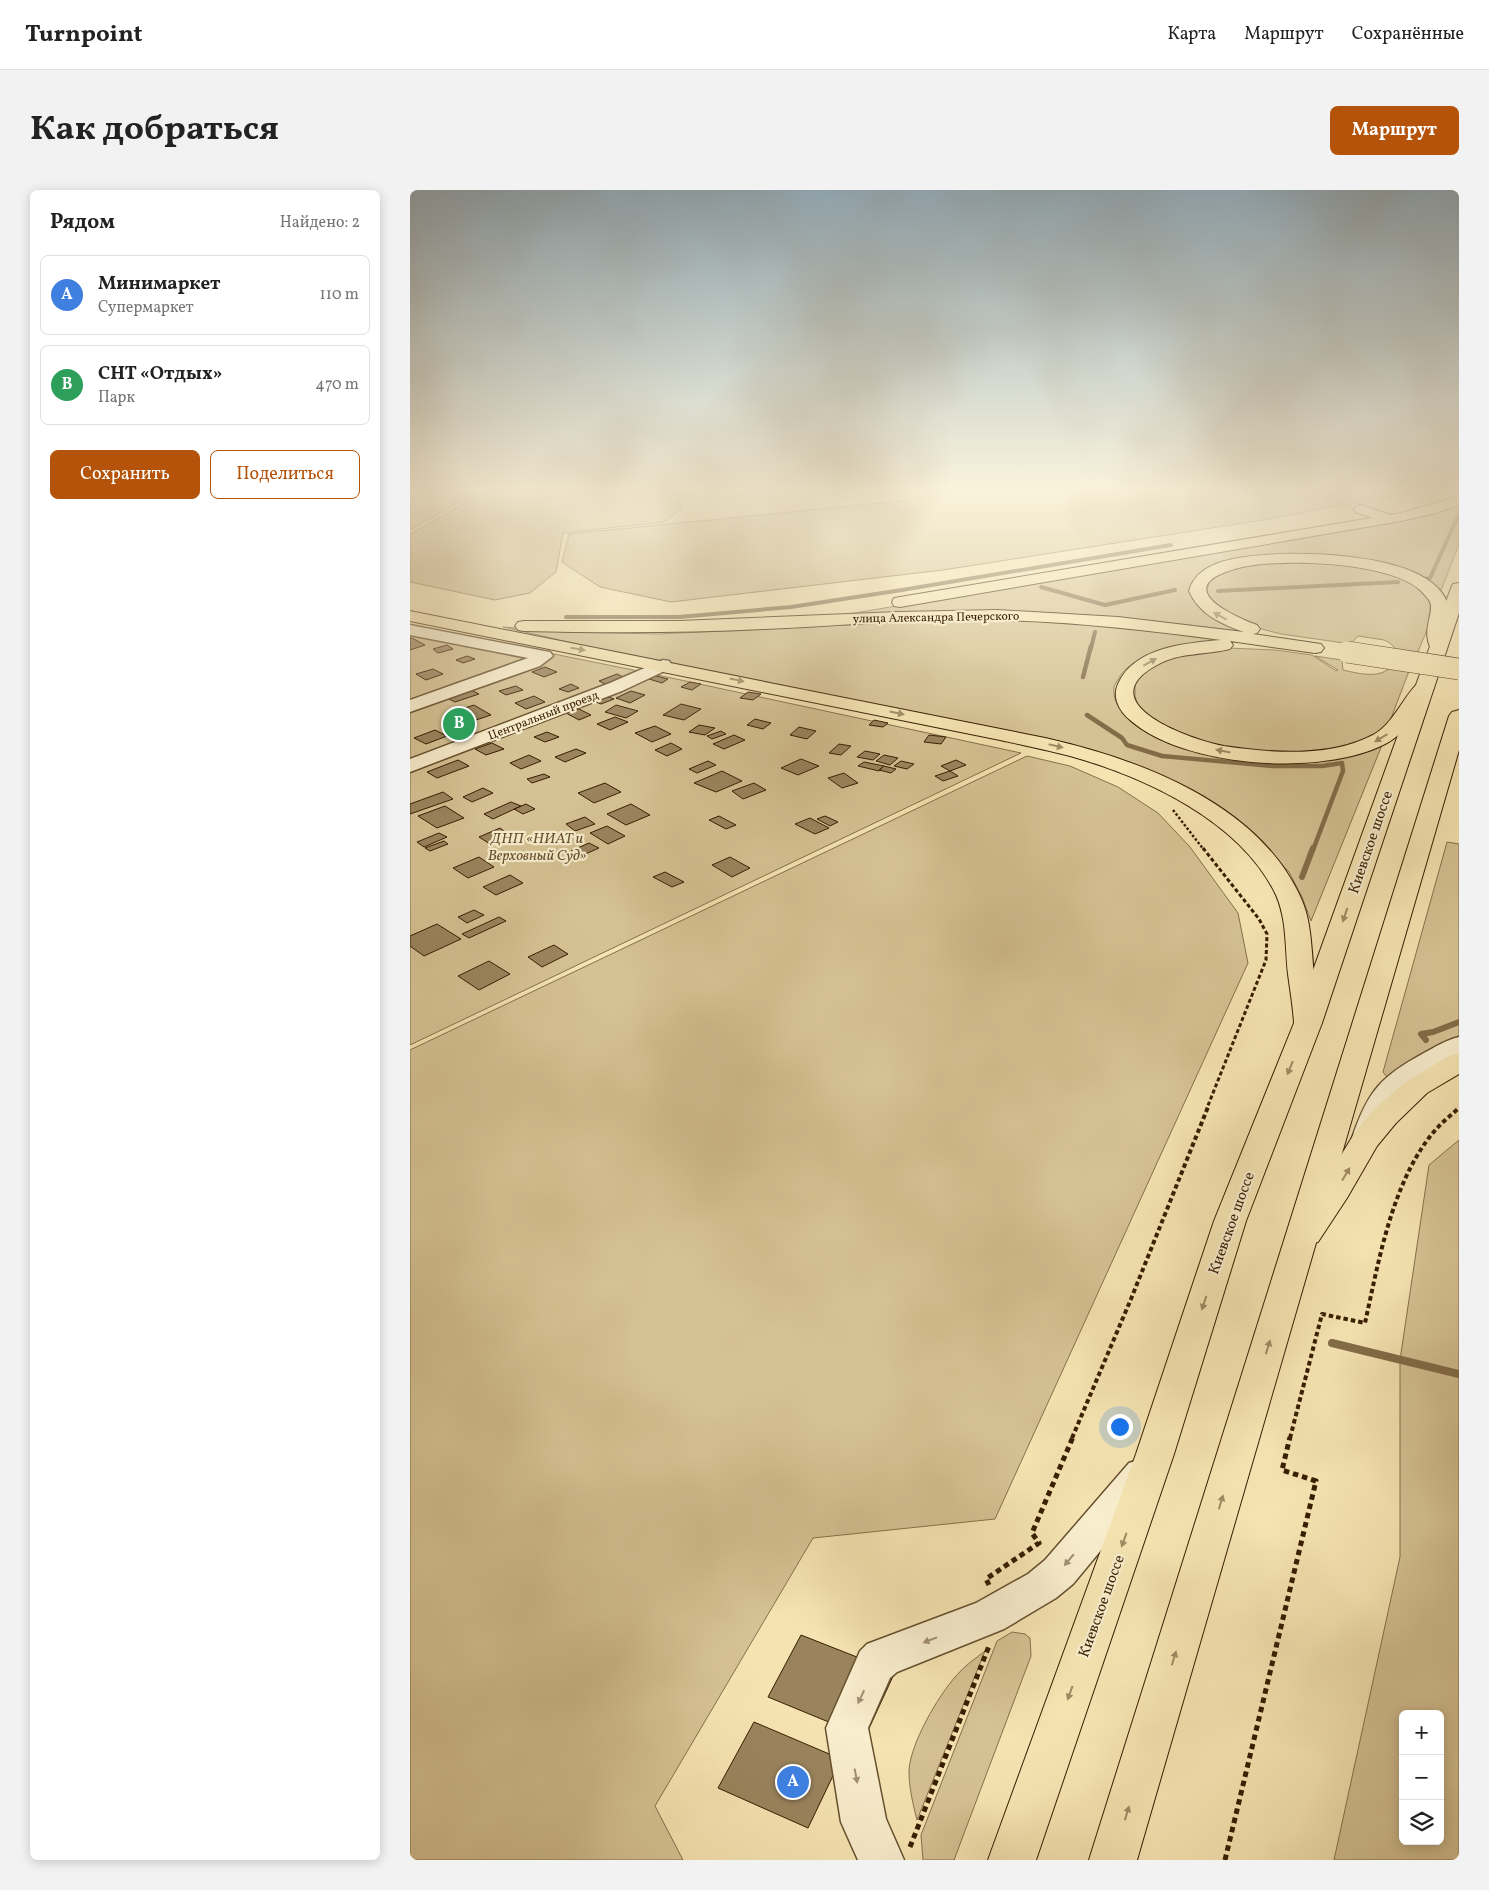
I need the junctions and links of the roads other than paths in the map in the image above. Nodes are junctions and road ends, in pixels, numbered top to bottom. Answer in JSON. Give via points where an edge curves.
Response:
{"nodes":[{"id":1,"x":1106,"y":567,"type":"edge"},
{"id":2,"x":1225,"y":567,"type":"edge"},
{"id":3,"x":1377,"y":567,"type":"edge"},
{"id":4,"x":1459,"y":588,"type":"edge"},
{"id":5,"x":410,"y":604,"type":"edge"},
{"id":6,"x":410,"y":612,"type":"edge"},
{"id":7,"x":410,"y":616,"type":"edge"},
{"id":8,"x":732,"y":625,"type":"junction"},
{"id":9,"x":555,"y":627,"type":"junction"},
{"id":10,"x":410,"y":630,"type":"edge"},
{"id":11,"x":1438,"y":646,"type":"junction"},
{"id":12,"x":1315,"y":648,"type":"junction"},
{"id":13,"x":655,"y":669,"type":"junction"},
{"id":14,"x":1459,"y":669,"type":"edge"},
{"id":15,"x":1424,"y":688,"type":"junction"},
{"id":16,"x":410,"y":706,"type":"edge"},
{"id":17,"x":1459,"y":716,"type":"edge"},
{"id":18,"x":410,"y":766,"type":"edge"},
{"id":19,"x":1308,"y":1023,"type":"junction"},
{"id":20,"x":1459,"y":1045,"type":"edge"},
{"id":21,"x":1459,"y":1062,"type":"edge"},
{"id":22,"x":1365,"y":1141,"type":"junction"},
{"id":23,"x":1299,"y":1243,"type":"junction"},
{"id":24,"x":1155,"y":1454,"type":"junction"},
{"id":25,"x":895,"y":1856,"type":"edge"},
{"id":26,"x":1012,"y":1860,"type":"edge"},
{"id":27,"x":1113,"y":1860,"type":"edge"}],
"edges":[{"from":1,"to":8,"type":"main road","via":[[871,607]]},
{"from":12,"to":2,"type":"main road","one_way":true,"via":[[1259,632],[1219,616],[1201,602],[1200,583]]},
{"from":3,"to":11,"type":"main road","one_way":true,"via":[[1411,579],[1434,597],[1439,607],[1435,625]]},
{"from":4,"to":11,"type":"main road","name":"Киевское шоссе"},
{"from":5,"to":9,"type":"main road","name":"улица Александра Печерского"},
{"from":6,"to":9,"type":"main road","name":"улица Александра Печерского","via":[[488,623]]},
{"from":7,"to":13,"type":"main road","one_way":true},
{"from":8,"to":9,"type":"main road","name":"улица Александра Печерского"},
{"from":8,"to":12,"type":"main road","name":"улица Александра Печерского","via":[[891,616],[1023,615],[1134,624]]},
{"from":10,"to":16,"type":"street","via":[[544,656]]},
{"from":11,"to":15,"type":"main road","name":"Киевское шоссе"},
{"from":12,"to":14,"type":"main road","bridge":true},
{"from":15,"to":12,"type":"main road","one_way":true,"via":[[1393,729],[1378,740],[1333,754],[1300,757],[1240,755],[1192,744],[1151,726],[1138,718],[1127,704],[1125,691],[1129,679],[1146,664],[1172,653],[1228,645]]},
{"from":13,"to":18,"type":"street","name":"Центральный проезд"},
{"from":13,"to":19,"type":"main road","one_way":true,"via":[[1068,749],[1128,769],[1195,802],[1246,839],[1265,859],[1287,893],[1298,930]]},
{"from":15,"to":19,"type":"main road","name":"Киевское шоссе","one_way":true},
{"from":17,"to":23,"type":"main road"},
{"from":19,"to":24,"type":"main road","name":"Киевское шоссе","one_way":true,"via":[[1230,1221]]},
{"from":20,"to":22,"type":"street","via":[[1390,1089],[1379,1103]]},
{"from":21,"to":22,"type":"main road","via":[[1405,1096]]},
{"from":23,"to":22,"type":"main road","one_way":true},
{"from":27,"to":23,"type":"main road","one_way":true},
{"from":24,"to":25,"type":"street","one_way":true,"via":[[1142,1474],[1059,1572],[1042,1586],[1002,1610],[882,1658],[875,1665],[847,1728],[864,1822]]},
{"from":24,"to":26,"type":"main road","name":"Киевское шоссе","one_way":true}]}
